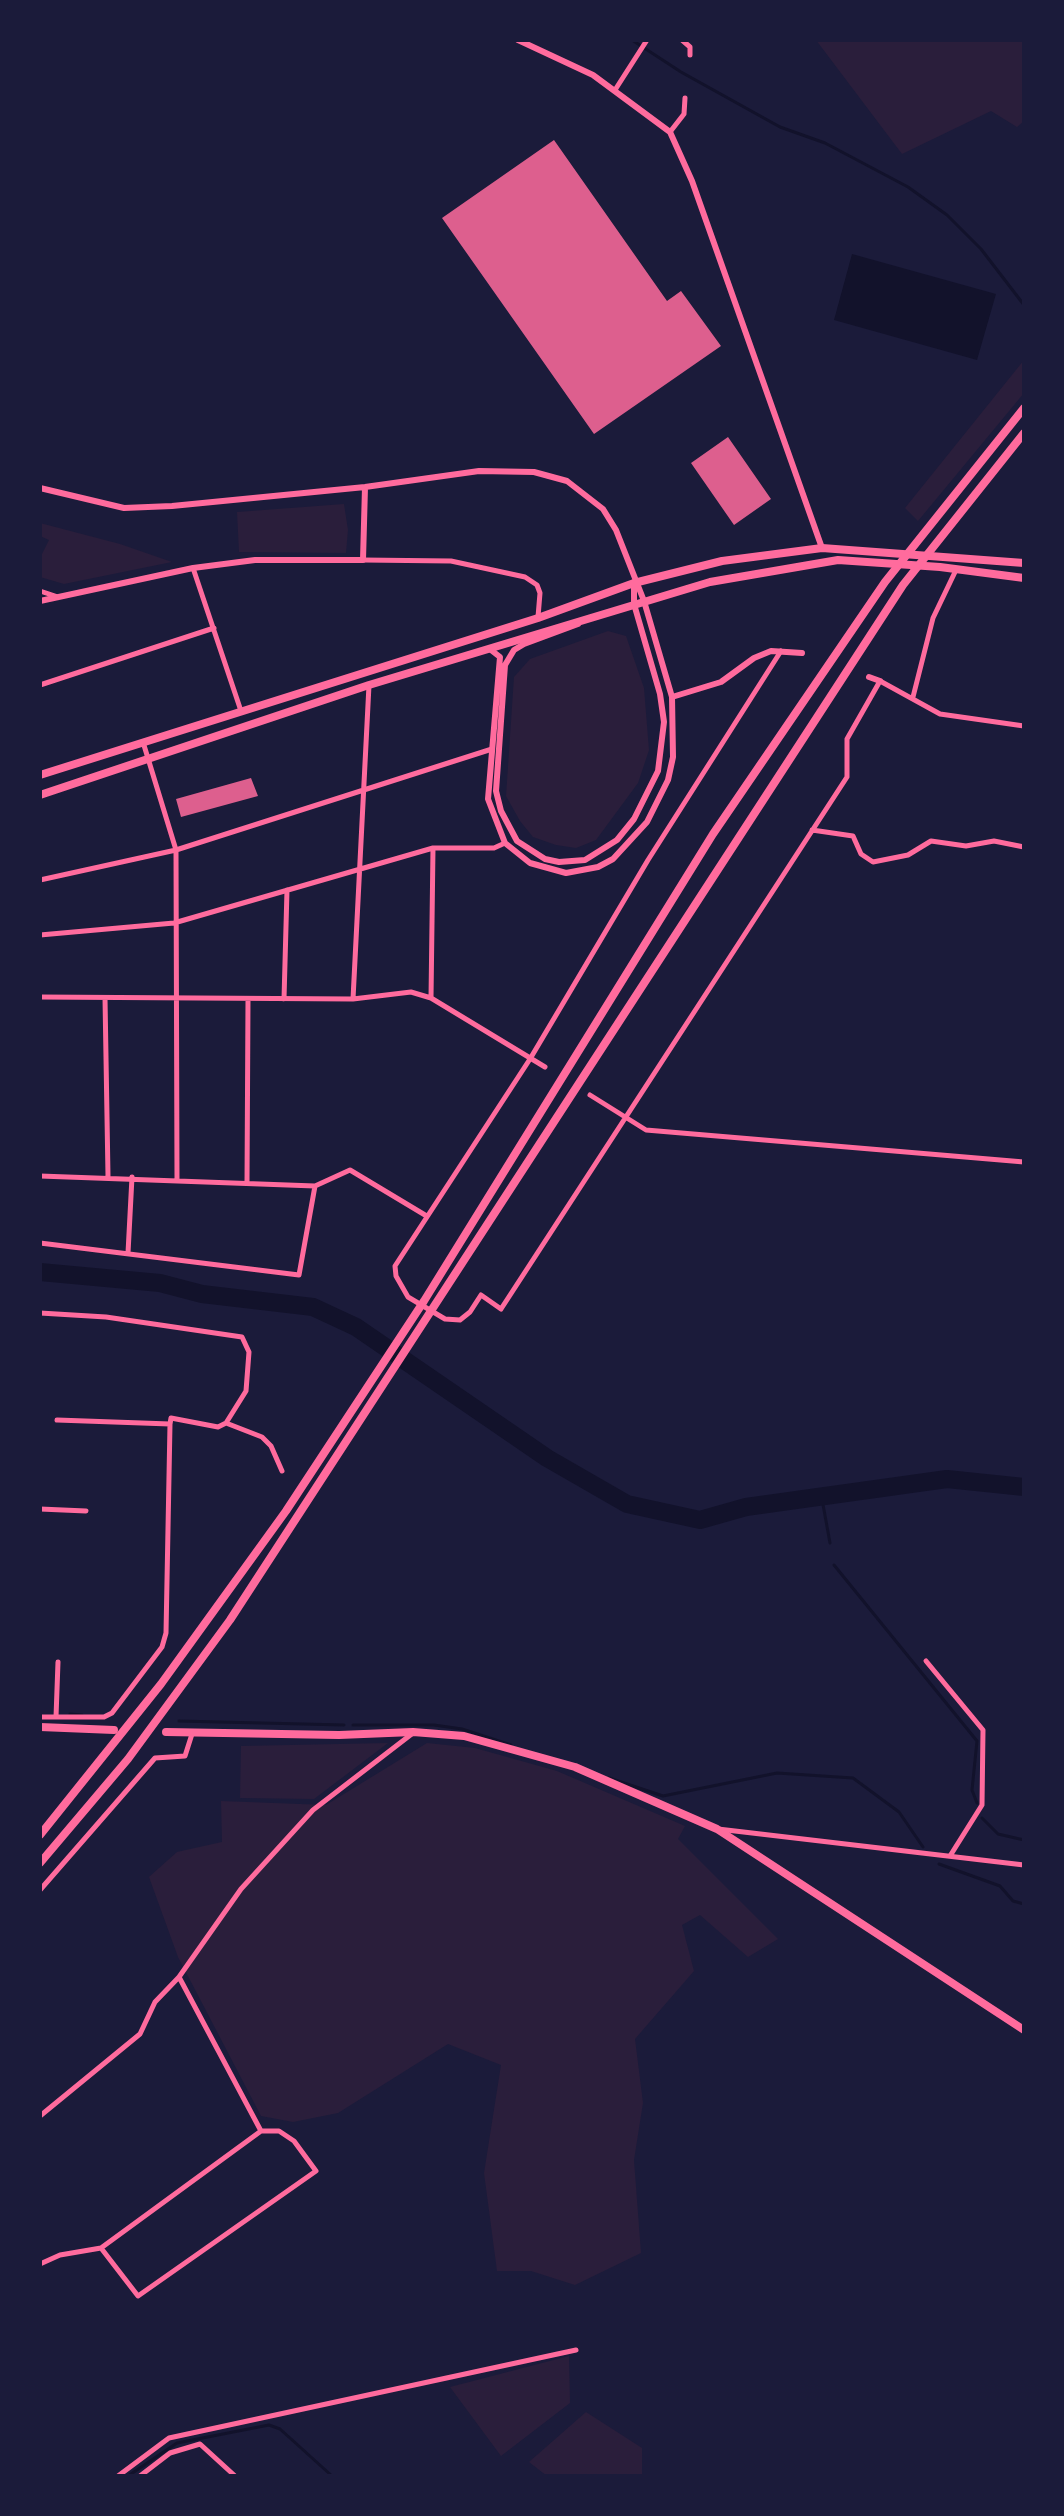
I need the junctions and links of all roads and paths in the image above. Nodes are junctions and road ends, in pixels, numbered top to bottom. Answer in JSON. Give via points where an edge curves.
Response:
{"nodes":[{"id":1,"x":518,"y":40,"type":"edge"},
{"id":2,"x":647,"y":40,"type":"edge"},
{"id":3,"x":682,"y":40,"type":"edge"},
{"id":4,"x":690,"y":55,"type":"dead end"},
{"id":5,"x":615,"y":90,"type":"junction"},
{"id":6,"x":685,"y":98,"type":"dead end"},
{"id":7,"x":670,"y":132,"type":"junction"},
{"id":8,"x":1024,"y":408,"type":"edge"},
{"id":9,"x":1024,"y":433,"type":"edge"},
{"id":10,"x":365,"y":487,"type":"junction"},
{"id":11,"x":40,"y":488,"type":"edge"},
{"id":12,"x":822,"y":548,"type":"junction"},
{"id":13,"x":363,"y":560,"type":"junction"},
{"id":14,"x":1024,"y":563,"type":"edge"},
{"id":15,"x":193,"y":568,"type":"junction"},
{"id":16,"x":956,"y":570,"type":"junction"},
{"id":17,"x":1024,"y":578,"type":"edge"},
{"id":18,"x":634,"y":583,"type":"junction"},
{"id":19,"x":40,"y":591,"type":"edge"},
{"id":20,"x":60,"y":598,"type":"junction"},
{"id":21,"x":40,"y":601,"type":"edge"},
{"id":22,"x":639,"y":602,"type":"junction"},
{"id":23,"x":538,"y":618,"type":"junction"},
{"id":24,"x":586,"y":618,"type":"junction"},
{"id":25,"x":214,"y":628,"type":"junction"},
{"id":26,"x":491,"y":650,"type":"junction"},
{"id":27,"x":782,"y":650,"type":"junction"},
{"id":28,"x":802,"y":653,"type":"dead end"},
{"id":29,"x":869,"y":677,"type":"dead end"},
{"id":30,"x":880,"y":681,"type":"junction"},
{"id":31,"x":40,"y":685,"type":"edge"},
{"id":32,"x":369,"y":685,"type":"junction"},
{"id":33,"x":672,"y":697,"type":"junction"},
{"id":34,"x":913,"y":697,"type":"junction"},
{"id":35,"x":241,"y":712,"type":"junction"},
{"id":36,"x":1024,"y":726,"type":"edge"},
{"id":37,"x":143,"y":742,"type":"junction"},
{"id":38,"x":492,"y":749,"type":"junction"},
{"id":39,"x":147,"y":761,"type":"junction"},
{"id":40,"x":40,"y":775,"type":"edge"},
{"id":41,"x":364,"y":788,"type":"junction"},
{"id":42,"x":40,"y":795,"type":"edge"},
{"id":43,"x":812,"y":830,"type":"junction"},
{"id":44,"x":505,"y":843,"type":"junction"},
{"id":45,"x":1024,"y":847,"type":"edge"},
{"id":46,"x":433,"y":848,"type":"junction"},
{"id":47,"x":176,"y":850,"type":"junction"},
{"id":48,"x":359,"y":870,"type":"junction"},
{"id":49,"x":40,"y":880,"type":"edge"},
{"id":50,"x":287,"y":890,"type":"junction"},
{"id":51,"x":174,"y":923,"type":"junction"},
{"id":52,"x":40,"y":935,"type":"edge"},
{"id":53,"x":40,"y":997,"type":"edge"},
{"id":54,"x":105,"y":998,"type":"junction"},
{"id":55,"x":176,"y":998,"type":"junction"},
{"id":56,"x":431,"y":998,"type":"junction"},
{"id":57,"x":248,"y":999,"type":"junction"},
{"id":58,"x":284,"y":999,"type":"junction"},
{"id":59,"x":353,"y":999,"type":"junction"},
{"id":60,"x":530,"y":1059,"type":"junction"},
{"id":61,"x":545,"y":1067,"type":"dead end"},
{"id":62,"x":590,"y":1095,"type":"dead end"},
{"id":63,"x":625,"y":1117,"type":"junction"},
{"id":64,"x":1024,"y":1162,"type":"edge"},
{"id":65,"x":40,"y":1176,"type":"edge"},
{"id":66,"x":108,"y":1176,"type":"junction"},
{"id":67,"x":132,"y":1177,"type":"junction"},
{"id":68,"x":177,"y":1179,"type":"junction"},
{"id":69,"x":247,"y":1183,"type":"junction"},
{"id":70,"x":315,"y":1186,"type":"junction"},
{"id":71,"x":425,"y":1215,"type":"junction"},
{"id":72,"x":40,"y":1243,"type":"edge"},
{"id":73,"x":128,"y":1253,"type":"junction"},
{"id":74,"x":40,"y":1313,"type":"edge"},
{"id":75,"x":57,"y":1420,"type":"dead end"},
{"id":76,"x":226,"y":1423,"type":"junction"},
{"id":77,"x":170,"y":1424,"type":"junction"},
{"id":78,"x":282,"y":1471,"type":"dead end"},
{"id":79,"x":40,"y":1509,"type":"edge"},
{"id":80,"x":86,"y":1511,"type":"dead end"},
{"id":81,"x":926,"y":1661,"type":"dead end"},
{"id":82,"x":58,"y":1662,"type":"dead end"},
{"id":83,"x":40,"y":1717,"type":"edge"},
{"id":84,"x":56,"y":1717,"type":"junction"},
{"id":85,"x":40,"y":1727,"type":"edge"},
{"id":86,"x":114,"y":1730,"type":"dead end"},
{"id":87,"x":166,"y":1732,"type":"dead end"},
{"id":88,"x":413,"y":1732,"type":"junction"},
{"id":89,"x":192,"y":1734,"type":"junction"},
{"id":90,"x":717,"y":1829,"type":"junction"},
{"id":91,"x":40,"y":1835,"type":"edge"},
{"id":92,"x":950,"y":1856,"type":"junction"},
{"id":93,"x":40,"y":1863,"type":"edge"},
{"id":94,"x":1024,"y":1865,"type":"edge"},
{"id":95,"x":40,"y":1890,"type":"edge"},
{"id":96,"x":179,"y":1977,"type":"junction"},
{"id":97,"x":1024,"y":2030,"type":"edge"},
{"id":98,"x":40,"y":2116,"type":"edge"},
{"id":99,"x":261,"y":2131,"type":"junction"},
{"id":100,"x":101,"y":2248,"type":"junction"},
{"id":101,"x":40,"y":2264,"type":"edge"},
{"id":102,"x":576,"y":2350,"type":"dead end"},
{"id":103,"x":118,"y":2476,"type":"edge"},
{"id":104,"x":140,"y":2476,"type":"edge"},
{"id":105,"x":235,"y":2476,"type":"edge"}],
"edges":[{"from":1,"to":5,"type":"street"},
{"from":2,"to":5,"type":"street"},
{"from":3,"to":4,"type":"street"},
{"from":5,"to":7,"type":"street"},
{"from":6,"to":7,"type":"street","via":[[684,114]]},
{"from":7,"to":12,"type":"street"},
{"from":8,"to":91,"type":"highway","via":[[885,582],[713,834],[372,1384],[161,1684]]},
{"from":9,"to":93,"type":"highway","via":[[903,585],[436,1308],[178,1694]]},
{"from":10,"to":11,"type":"street","via":[[124,508]]},
{"from":10,"to":13,"type":"street"},
{"from":10,"to":18,"type":"street","via":[[479,471],[534,472],[567,481],[603,509]]},
{"from":12,"to":14,"type":"highway"},
{"from":12,"to":18,"type":"highway","via":[[722,561]]},
{"from":13,"to":15,"type":"street","via":[[255,560]]},
{"from":13,"to":23,"type":"street","via":[[451,561],[525,577],[540,593]]},
{"from":15,"to":20,"type":"street"},
{"from":15,"to":25,"type":"street"},
{"from":16,"to":17,"type":"highway"},
{"from":16,"to":22,"type":"highway","via":[[838,560],[710,582]]},
{"from":16,"to":34,"type":"street","via":[[933,618]]},
{"from":18,"to":22,"type":"street"},
{"from":18,"to":23,"type":"highway"},
{"from":19,"to":20,"type":"street"},
{"from":20,"to":21,"type":"street"},
{"from":22,"to":24,"type":"highway"},
{"from":22,"to":24,"type":"street","via":[[660,694],[663,744],[658,771],[617,840],[585,860],[559,862],[517,841],[501,811],[496,791],[505,665],[524,644],[572,629]]},
{"from":22,"to":33,"type":"street"},
{"from":23,"to":35,"type":"highway"},
{"from":24,"to":26,"type":"highway"},
{"from":25,"to":31,"type":"street"},
{"from":25,"to":35,"type":"street"},
{"from":26,"to":32,"type":"highway"},
{"from":26,"to":38,"type":"street","via":[[500,657]]},
{"from":27,"to":28,"type":"street"},
{"from":27,"to":33,"type":"street","via":[[754,658],[721,682]]},
{"from":27,"to":60,"type":"street"},
{"from":29,"to":30,"type":"street"},
{"from":30,"to":34,"type":"street"},
{"from":30,"to":43,"type":"street","via":[[847,739],[847,777]]},
{"from":32,"to":39,"type":"highway"},
{"from":32,"to":41,"type":"street"},
{"from":33,"to":44,"type":"street","via":[[674,745],[668,780],[626,849],[598,867],[566,873],[530,863]]},
{"from":34,"to":36,"type":"street","via":[[940,714]]},
{"from":35,"to":37,"type":"highway"},
{"from":37,"to":39,"type":"street"},
{"from":37,"to":40,"type":"highway"},
{"from":38,"to":41,"type":"street"},
{"from":38,"to":44,"type":"street","via":[[488,799]]},
{"from":39,"to":42,"type":"highway"},
{"from":39,"to":47,"type":"street"},
{"from":41,"to":47,"type":"street"},
{"from":41,"to":48,"type":"street"},
{"from":43,"to":45,"type":"street","via":[[853,836],[861,854],[873,862],[908,855],[931,841],[966,846],[994,841]]},
{"from":43,"to":63,"type":"street"},
{"from":44,"to":46,"type":"street","via":[[494,848]]},
{"from":46,"to":48,"type":"street"},
{"from":46,"to":56,"type":"street"},
{"from":47,"to":49,"type":"street"},
{"from":47,"to":51,"type":"street"},
{"from":48,"to":50,"type":"street"},
{"from":48,"to":59,"type":"street"},
{"from":50,"to":51,"type":"street"},
{"from":50,"to":58,"type":"street"},
{"from":51,"to":52,"type":"street"},
{"from":51,"to":55,"type":"street"},
{"from":53,"to":54,"type":"street"},
{"from":54,"to":55,"type":"street"},
{"from":54,"to":66,"type":"street"},
{"from":55,"to":57,"type":"street"},
{"from":55,"to":68,"type":"street"},
{"from":56,"to":59,"type":"street","via":[[411,992]]},
{"from":56,"to":60,"type":"street"},
{"from":57,"to":58,"type":"street"},
{"from":57,"to":69,"type":"street"},
{"from":58,"to":59,"type":"street"},
{"from":60,"to":61,"type":"street"},
{"from":60,"to":71,"type":"street"},
{"from":62,"to":63,"type":"street"},
{"from":63,"to":64,"type":"street","via":[[646,1130]]},
{"from":63,"to":71,"type":"street","via":[[501,1309],[481,1295],[460,1320],[445,1319],[408,1297],[395,1266]]},
{"from":65,"to":66,"type":"street"},
{"from":66,"to":67,"type":"street"},
{"from":67,"to":68,"type":"street"},
{"from":67,"to":73,"type":"street"},
{"from":68,"to":69,"type":"street"},
{"from":69,"to":70,"type":"street"},
{"from":70,"to":71,"type":"street","via":[[350,1170]]},
{"from":70,"to":73,"type":"street","via":[[299,1275]]},
{"from":72,"to":73,"type":"street"},
{"from":74,"to":76,"type":"street","via":[[242,1337],[249,1352],[246,1391]]},
{"from":75,"to":77,"type":"street"},
{"from":76,"to":77,"type":"street","via":[[218,1427],[171,1418]]},
{"from":76,"to":78,"type":"street","via":[[262,1437]]},
{"from":77,"to":84,"type":"street","via":[[162,1647],[112,1713]]},
{"from":79,"to":80,"type":"street"},
{"from":81,"to":92,"type":"street","via":[[983,1730],[982,1805]]},
{"from":82,"to":84,"type":"street"},
{"from":83,"to":84,"type":"street"},
{"from":85,"to":86,"type":"highway"},
{"from":87,"to":89,"type":"highway"},
{"from":88,"to":89,"type":"highway"},
{"from":88,"to":90,"type":"highway","via":[[464,1736],[575,1767]]},
{"from":88,"to":96,"type":"street","via":[[313,1810],[241,1889]]},
{"from":89,"to":95,"type":"street","via":[[185,1756],[155,1758]]},
{"from":90,"to":92,"type":"street"},
{"from":90,"to":97,"type":"highway"},
{"from":92,"to":94,"type":"street"},
{"from":96,"to":98,"type":"street","via":[[155,2002],[140,2034]]},
{"from":96,"to":99,"type":"street"},
{"from":99,"to":100,"type":"street"},
{"from":99,"to":100,"type":"street","via":[[279,2131],[294,2141],[316,2171],[138,2296]]},
{"from":100,"to":101,"type":"street"},
{"from":102,"to":103,"type":"street","via":[[169,2438]]},
{"from":104,"to":105,"type":"street","via":[[170,2453],[200,2444]]}]}
